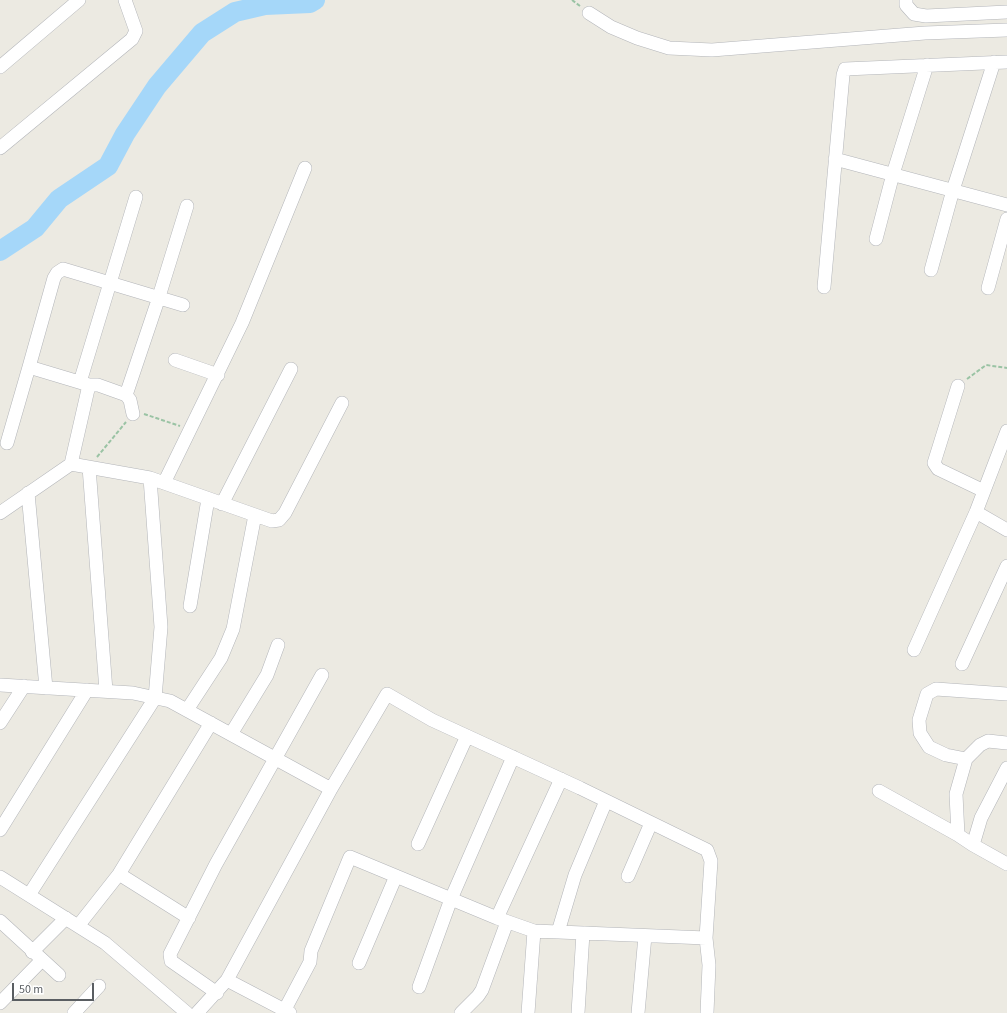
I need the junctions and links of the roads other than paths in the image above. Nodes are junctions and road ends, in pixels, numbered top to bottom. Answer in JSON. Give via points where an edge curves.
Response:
{"nodes":[{"id":1,"x":79,"y":0,"type":"edge"},
{"id":2,"x":125,"y":0,"type":"edge"},
{"id":3,"x":906,"y":0,"type":"edge"},
{"id":4,"x":1007,"y":12,"type":"edge"},
{"id":5,"x":589,"y":14,"type":"dead end"},
{"id":6,"x":1007,"y":30,"type":"edge"},
{"id":7,"x":994,"y":62,"type":"junction"},
{"id":8,"x":1007,"y":62,"type":"edge"},
{"id":9,"x":927,"y":65,"type":"junction"},
{"id":10,"x":0,"y":67,"type":"edge"},
{"id":11,"x":0,"y":148,"type":"edge"},
{"id":12,"x":835,"y":159,"type":"junction"},
{"id":13,"x":305,"y":168,"type":"dead end"},
{"id":14,"x":893,"y":174,"type":"junction"},
{"id":15,"x":953,"y":190,"type":"junction"},
{"id":16,"x":136,"y":197,"type":"dead end"},
{"id":17,"x":1007,"y":205,"type":"edge"},
{"id":18,"x":187,"y":206,"type":"dead end"},
{"id":19,"x":1007,"y":220,"type":"edge"},
{"id":20,"x":876,"y":239,"type":"dead end"},
{"id":21,"x":931,"y":270,"type":"dead end"},
{"id":22,"x":109,"y":282,"type":"junction"},
{"id":23,"x":824,"y":287,"type":"dead end"},
{"id":24,"x":988,"y":288,"type":"dead end"},
{"id":25,"x":159,"y":297,"type":"junction"},
{"id":26,"x":183,"y":304,"type":"dead end"},
{"id":27,"x":175,"y":360,"type":"dead end"},
{"id":28,"x":29,"y":367,"type":"junction"},
{"id":29,"x":291,"y":369,"type":"dead end"},
{"id":30,"x":218,"y":375,"type":"junction"},
{"id":31,"x":85,"y":384,"type":"junction"},
{"id":32,"x":958,"y":386,"type":"road end"},
{"id":33,"x":126,"y":394,"type":"junction"},
{"id":34,"x":342,"y":403,"type":"dead end"},
{"id":35,"x":133,"y":414,"type":"road end"},
{"id":36,"x":1007,"y":431,"type":"edge"},
{"id":37,"x":7,"y":443,"type":"dead end"},
{"id":38,"x":71,"y":464,"type":"junction"},
{"id":39,"x":89,"y":467,"type":"junction"},
{"id":40,"x":150,"y":478,"type":"junction"},
{"id":41,"x":164,"y":483,"type":"junction"},
{"id":42,"x":984,"y":490,"type":"junction"},
{"id":43,"x":28,"y":493,"type":"junction"},
{"id":44,"x":208,"y":499,"type":"junction"},
{"id":45,"x":222,"y":504,"type":"junction"},
{"id":46,"x":976,"y":512,"type":"junction"},
{"id":47,"x":0,"y":514,"type":"edge"},
{"id":48,"x":254,"y":515,"type":"junction"},
{"id":49,"x":1007,"y":530,"type":"edge"},
{"id":50,"x":1007,"y":566,"type":"edge"},
{"id":51,"x":190,"y":606,"type":"dead end"},
{"id":52,"x":278,"y":645,"type":"dead end"},
{"id":53,"x":914,"y":650,"type":"dead end"},
{"id":54,"x":962,"y":664,"type":"dead end"},
{"id":55,"x":322,"y":676,"type":"dead end"},
{"id":56,"x":0,"y":685,"type":"edge"},
{"id":57,"x":24,"y":686,"type":"junction"},
{"id":58,"x":46,"y":688,"type":"junction"},
{"id":59,"x":87,"y":690,"type":"junction"},
{"id":60,"x":106,"y":692,"type":"junction"},
{"id":61,"x":1007,"y":694,"type":"edge"},
{"id":62,"x":155,"y":698,"type":"junction"},
{"id":63,"x":187,"y":710,"type":"junction"},
{"id":64,"x":0,"y":723,"type":"edge"},
{"id":65,"x":211,"y":723,"type":"junction"},
{"id":66,"x":231,"y":734,"type":"junction"},
{"id":67,"x":467,"y":736,"type":"junction"},
{"id":68,"x":1007,"y":743,"type":"edge"},
{"id":69,"x":513,"y":757,"type":"junction"},
{"id":70,"x":277,"y":759,"type":"junction"},
{"id":71,"x":966,"y":759,"type":"junction"},
{"id":72,"x":1007,"y":768,"type":"edge"},
{"id":73,"x":561,"y":779,"type":"junction"},
{"id":74,"x":331,"y":789,"type":"junction"},
{"id":75,"x":879,"y":791,"type":"dead end"},
{"id":76,"x":606,"y":801,"type":"junction"},
{"id":77,"x":651,"y":823,"type":"junction"},
{"id":78,"x":0,"y":830,"type":"edge"},
{"id":79,"x":958,"y":835,"type":"junction"},
{"id":80,"x":418,"y":844,"type":"dead end"},
{"id":81,"x":973,"y":845,"type":"junction"},
{"id":82,"x":1007,"y":864,"type":"edge"},
{"id":83,"x":119,"y":874,"type":"junction"},
{"id":84,"x":396,"y":876,"type":"junction"},
{"id":85,"x":628,"y":876,"type":"dead end"},
{"id":86,"x":0,"y":877,"type":"edge"},
{"id":87,"x":29,"y":895,"type":"junction"},
{"id":88,"x":451,"y":899,"type":"junction"},
{"id":89,"x":66,"y":918,"type":"junction"},
{"id":90,"x":189,"y":918,"type":"junction"},
{"id":91,"x":502,"y":920,"type":"junction"},
{"id":92,"x":0,"y":921,"type":"edge"},
{"id":93,"x":78,"y":926,"type":"junction"},
{"id":94,"x":534,"y":931,"type":"junction"},
{"id":95,"x":558,"y":932,"type":"junction"},
{"id":96,"x":583,"y":933,"type":"junction"},
{"id":97,"x":645,"y":936,"type":"junction"},
{"id":98,"x":706,"y":938,"type":"junction"},
{"id":99,"x":36,"y":956,"type":"junction"},
{"id":100,"x":359,"y":964,"type":"dead end"},
{"id":101,"x":59,"y":976,"type":"dead end"},
{"id":102,"x":227,"y":980,"type":"junction"},
{"id":103,"x":99,"y":986,"type":"dead end"},
{"id":104,"x":419,"y":987,"type":"dead end"},
{"id":105,"x":217,"y":993,"type":"junction"},
{"id":106,"x":0,"y":1003,"type":"edge"},
{"id":107,"x":286,"y":1012,"type":"edge"},
{"id":108,"x":74,"y":1013,"type":"edge"},
{"id":109,"x":187,"y":1013,"type":"edge"},
{"id":110,"x":198,"y":1013,"type":"edge"},
{"id":111,"x":461,"y":1013,"type":"edge"},
{"id":112,"x":528,"y":1013,"type":"edge"},
{"id":113,"x":578,"y":1013,"type":"edge"},
{"id":114,"x":638,"y":1013,"type":"edge"},
{"id":115,"x":707,"y":1013,"type":"edge"}],
"edges":[{"from":1,"to":10,"type":"street"},
{"from":2,"to":11,"type":"street","via":[[136,31],[132,39]]},
{"from":3,"to":4,"type":"street","via":[[906,5],[914,14],[926,16]]},
{"from":5,"to":6,"type":"street","via":[[611,27],[669,48],[712,50],[925,33]]},
{"from":7,"to":8,"type":"street"},
{"from":7,"to":9,"type":"street"},
{"from":7,"to":15,"type":"street"},
{"from":9,"to":12,"type":"street","via":[[845,69]]},
{"from":9,"to":14,"type":"street"},
{"from":12,"to":14,"type":"street"},
{"from":12,"to":23,"type":"street"},
{"from":13,"to":30,"type":"street"},
{"from":14,"to":15,"type":"street"},
{"from":14,"to":20,"type":"street"},
{"from":15,"to":17,"type":"street"},
{"from":15,"to":21,"type":"street"},
{"from":16,"to":22,"type":"street"},
{"from":18,"to":25,"type":"street"},
{"from":19,"to":24,"type":"street"},
{"from":22,"to":25,"type":"street"},
{"from":22,"to":28,"type":"street","via":[[64,269],[57,273]]},
{"from":22,"to":31,"type":"street"},
{"from":25,"to":26,"type":"street"},
{"from":25,"to":33,"type":"street"},
{"from":27,"to":30,"type":"street"},
{"from":28,"to":31,"type":"street"},
{"from":28,"to":37,"type":"street"},
{"from":29,"to":45,"type":"street"},
{"from":30,"to":41,"type":"street"},
{"from":31,"to":33,"type":"street","via":[[98,385]]},
{"from":31,"to":38,"type":"street"},
{"from":32,"to":42,"type":"street","via":[[934,463],[938,469]]},
{"from":33,"to":35,"type":"street"},
{"from":34,"to":48,"type":"street","via":[[286,513],[279,520],[272,521]]},
{"from":36,"to":42,"type":"street"},
{"from":38,"to":39,"type":"street"},
{"from":38,"to":43,"type":"street"},
{"from":39,"to":40,"type":"street"},
{"from":39,"to":60,"type":"street"},
{"from":40,"to":41,"type":"street"},
{"from":40,"to":62,"type":"street","via":[[162,627]]},
{"from":41,"to":44,"type":"street"},
{"from":42,"to":46,"type":"street"},
{"from":43,"to":47,"type":"street"},
{"from":43,"to":58,"type":"street"},
{"from":44,"to":45,"type":"street"},
{"from":44,"to":51,"type":"street"},
{"from":45,"to":48,"type":"street"},
{"from":46,"to":49,"type":"street"},
{"from":46,"to":53,"type":"street"},
{"from":48,"to":63,"type":"street","via":[[231,635],[221,658]]},
{"from":50,"to":54,"type":"street"},
{"from":52,"to":66,"type":"street","via":[[267,675]]},
{"from":55,"to":70,"type":"street"},
{"from":56,"to":57,"type":"street"},
{"from":57,"to":58,"type":"street"},
{"from":57,"to":64,"type":"street"},
{"from":58,"to":59,"type":"street"},
{"from":59,"to":60,"type":"street"},
{"from":59,"to":78,"type":"street"},
{"from":60,"to":62,"type":"street","via":[[133,693]]},
{"from":61,"to":71,"type":"street","via":[[936,689],[927,694],[919,720],[920,733],[929,747],[946,755]]},
{"from":62,"to":63,"type":"street","via":[[170,701]]},
{"from":62,"to":87,"type":"street"},
{"from":63,"to":65,"type":"street"},
{"from":65,"to":66,"type":"street"},
{"from":65,"to":83,"type":"street"},
{"from":66,"to":70,"type":"street"},
{"from":67,"to":69,"type":"street"},
{"from":67,"to":74,"type":"street","via":[[432,720],[387,694]]},
{"from":67,"to":80,"type":"street"},
{"from":68,"to":71,"type":"street","via":[[988,741]]},
{"from":69,"to":73,"type":"street"},
{"from":69,"to":88,"type":"street"},
{"from":70,"to":74,"type":"street"},
{"from":70,"to":90,"type":"street","via":[[216,864]]},
{"from":71,"to":79,"type":"street","via":[[956,794]]},
{"from":72,"to":81,"type":"street","via":[[981,818]]},
{"from":73,"to":76,"type":"street"},
{"from":73,"to":91,"type":"street"},
{"from":74,"to":102,"type":"street"},
{"from":75,"to":79,"type":"street"},
{"from":76,"to":77,"type":"street"},
{"from":76,"to":95,"type":"street","via":[[575,875]]},
{"from":77,"to":85,"type":"street"},
{"from":77,"to":98,"type":"street","via":[[707,850],[711,861]]},
{"from":79,"to":81,"type":"street"},
{"from":81,"to":82,"type":"street"},
{"from":83,"to":90,"type":"street"},
{"from":83,"to":93,"type":"street"},
{"from":84,"to":88,"type":"street"},
{"from":84,"to":100,"type":"street"},
{"from":84,"to":107,"type":"street","via":[[350,857],[311,951],[310,962]]},
{"from":86,"to":87,"type":"street"},
{"from":87,"to":89,"type":"street"},
{"from":88,"to":91,"type":"street"},
{"from":88,"to":104,"type":"street"},
{"from":89,"to":93,"type":"street"},
{"from":89,"to":99,"type":"street"},
{"from":90,"to":105,"type":"street","via":[[172,948],[171,961]]},
{"from":91,"to":94,"type":"street"},
{"from":91,"to":111,"type":"street","via":[[482,990]]},
{"from":92,"to":99,"type":"street"},
{"from":93,"to":109,"type":"street","via":[[105,943]]},
{"from":94,"to":95,"type":"street"},
{"from":94,"to":112,"type":"street"},
{"from":95,"to":96,"type":"street"},
{"from":96,"to":97,"type":"street"},
{"from":96,"to":113,"type":"street"},
{"from":97,"to":98,"type":"street"},
{"from":97,"to":114,"type":"street"},
{"from":98,"to":115,"type":"street","via":[[709,965]]},
{"from":99,"to":101,"type":"street"},
{"from":99,"to":106,"type":"street"},
{"from":102,"to":105,"type":"street"},
{"from":102,"to":107,"type":"street"},
{"from":103,"to":108,"type":"street"},
{"from":105,"to":110,"type":"street"}]}
